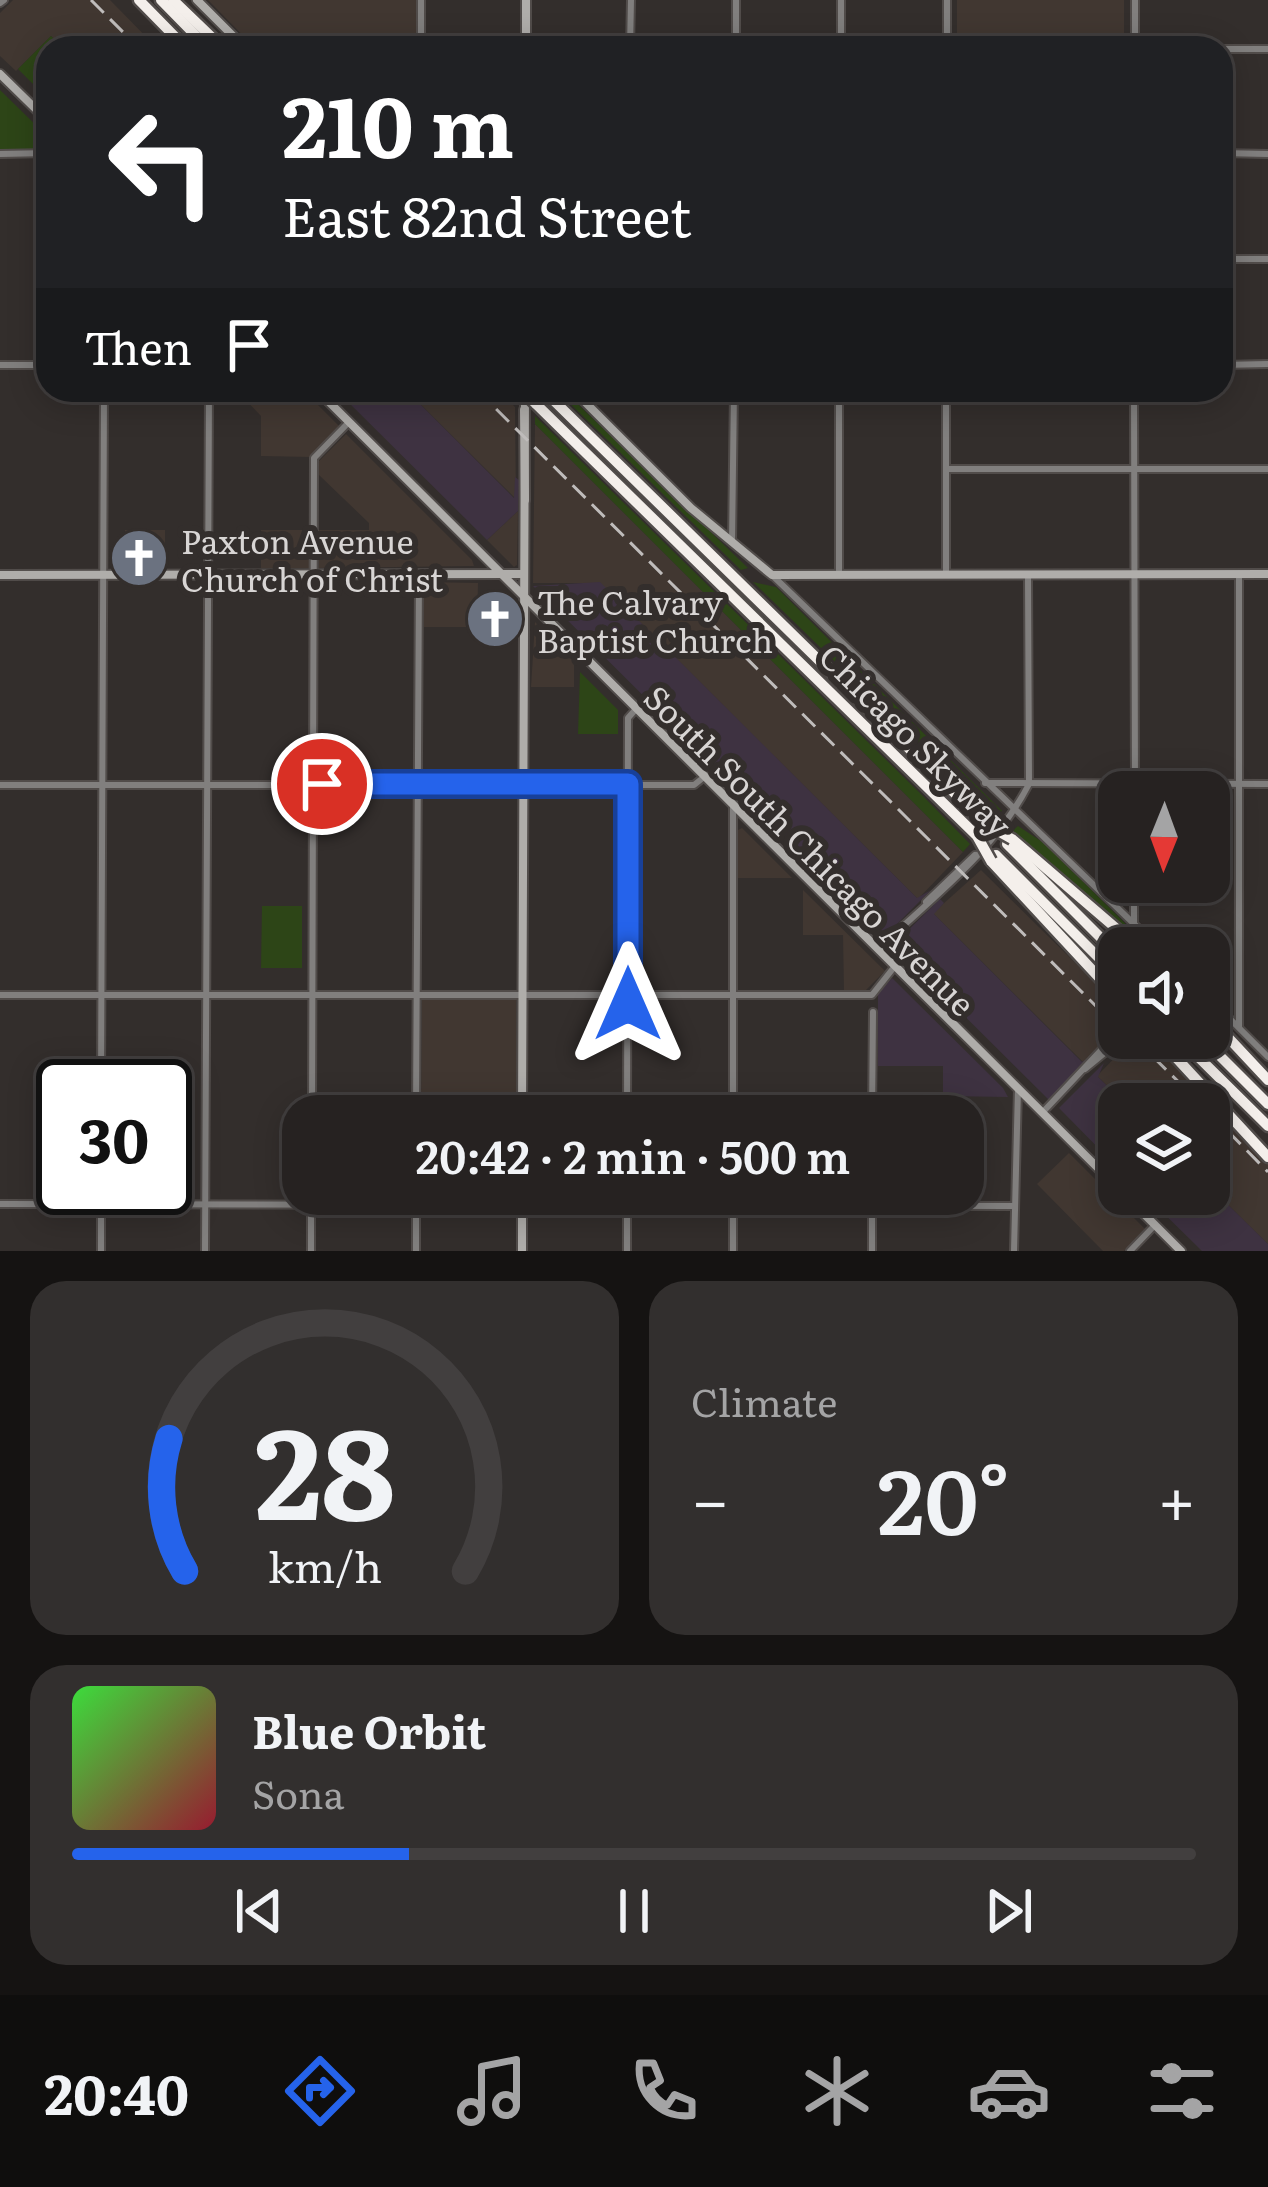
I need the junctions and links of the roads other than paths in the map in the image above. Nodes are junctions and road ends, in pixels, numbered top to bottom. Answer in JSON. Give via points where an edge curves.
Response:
{"nodes":[{"id":1,"x":139,"y":0,"type":"edge"},
{"id":2,"x":161,"y":0,"type":"edge"},
{"id":3,"x":173,"y":0,"type":"edge"},
{"id":4,"x":197,"y":0,"type":"edge"},
{"id":5,"x":421,"y":0,"type":"edge"},
{"id":6,"x":526,"y":0,"type":"edge"},
{"id":7,"x":631,"y":0,"type":"edge"},
{"id":8,"x":736,"y":0,"type":"edge"},
{"id":9,"x":841,"y":0,"type":"edge"},
{"id":10,"x":947,"y":0,"type":"edge"},
{"id":11,"x":1135,"y":0,"type":"edge"},
{"id":12,"x":174,"y":36,"type":"edge"},
{"id":13,"x":196,"y":36,"type":"edge"},
{"id":14,"x":211,"y":36,"type":"edge"},
{"id":15,"x":233,"y":36,"type":"edge"},
{"id":16,"x":421,"y":36,"type":"edge"},
{"id":17,"x":526,"y":36,"type":"edge"},
{"id":18,"x":630,"y":36,"type":"edge"},
{"id":19,"x":736,"y":36,"type":"edge"},
{"id":20,"x":841,"y":36,"type":"edge"},
{"id":21,"x":946,"y":36,"type":"edge"},
{"id":22,"x":1135,"y":36,"type":"edge"},
{"id":23,"x":1233,"y":49,"type":"edge"},
{"id":24,"x":1268,"y":49,"type":"edge"},
{"id":25,"x":0,"y":74,"type":"edge"},
{"id":26,"x":36,"y":109,"type":"edge"},
{"id":27,"x":36,"y":153,"type":"edge"},
{"id":28,"x":1233,"y":153,"type":"edge"},
{"id":29,"x":0,"y":154,"type":"edge"},
{"id":30,"x":1268,"y":154,"type":"edge"},
{"id":31,"x":1233,"y":259,"type":"edge"},
{"id":32,"x":1268,"y":259,"type":"edge"},
{"id":33,"x":1233,"y":364,"type":"edge"},
{"id":34,"x":1268,"y":364,"type":"edge"},
{"id":35,"x":0,"y":365,"type":"edge"},
{"id":36,"x":36,"y":365,"type":"edge"},
{"id":37,"x":104,"y":402,"type":"edge"},
{"id":38,"x":209,"y":402,"type":"edge"},
{"id":39,"x":329,"y":402,"type":"edge"},
{"id":40,"x":528,"y":402,"type":"edge"},
{"id":41,"x":555,"y":402,"type":"edge"},
{"id":42,"x":585,"y":402,"type":"edge"},
{"id":43,"x":734,"y":402,"type":"edge"},
{"id":44,"x":839,"y":402,"type":"edge"},
{"id":45,"x":946,"y":402,"type":"edge"},
{"id":46,"x":1134,"y":402,"type":"edge"},
{"id":47,"x":530,"y":406,"type":"junction"},
{"id":48,"x":349,"y":422,"type":"junction"},
{"id":49,"x":946,"y":469,"type":"junction"},
{"id":50,"x":1135,"y":469,"type":"junction"},
{"id":51,"x":1268,"y":469,"type":"edge"},
{"id":52,"x":732,"y":543,"type":"junction"},
{"id":53,"x":314,"y":574,"type":"junction"},
{"id":54,"x":419,"y":574,"type":"junction"},
{"id":55,"x":502,"y":574,"type":"junction"},
{"id":56,"x":524,"y":574,"type":"junction"},
{"id":57,"x":946,"y":574,"type":"junction"},
{"id":58,"x":1028,"y":574,"type":"junction"},
{"id":59,"x":1135,"y":574,"type":"junction"},
{"id":60,"x":1240,"y":574,"type":"junction"},
{"id":61,"x":1268,"y":574,"type":"edge"},
{"id":62,"x":0,"y":575,"type":"edge"},
{"id":63,"x":103,"y":575,"type":"junction"},
{"id":64,"x":208,"y":575,"type":"junction"},
{"id":65,"x":772,"y":575,"type":"junction"},
{"id":66,"x":839,"y":575,"type":"junction"},
{"id":67,"x":524,"y":596,"type":"junction"},
{"id":68,"x":636,"y":708,"type":"junction"},
{"id":69,"x":1135,"y":771,"type":"edge"},
{"id":70,"x":704,"y":777,"type":"junction"},
{"id":71,"x":985,"y":783,"type":"junction"},
{"id":72,"x":0,"y":784,"type":"edge"},
{"id":73,"x":207,"y":784,"type":"junction"},
{"id":74,"x":313,"y":784,"type":"junction"},
{"id":75,"x":418,"y":784,"type":"junction"},
{"id":76,"x":523,"y":784,"type":"junction"},
{"id":77,"x":628,"y":784,"type":"junction"},
{"id":78,"x":1029,"y":784,"type":"junction"},
{"id":79,"x":1230,"y":784,"type":"edge"},
{"id":80,"x":1240,"y":784,"type":"junction"},
{"id":81,"x":1268,"y":784,"type":"edge"},
{"id":82,"x":102,"y":785,"type":"junction"},
{"id":83,"x":1098,"y":787,"type":"edge"},
{"id":84,"x":733,"y":805,"type":"junction"},
{"id":85,"x":1015,"y":812,"type":"junction"},
{"id":86,"x":1010,"y":842,"type":"junction"},
{"id":87,"x":994,"y":858,"type":"junction"},
{"id":88,"x":1134,"y":903,"type":"edge"},
{"id":89,"x":1134,"y":922,"type":"junction"},
{"id":90,"x":1113,"y":927,"type":"edge"},
{"id":91,"x":1139,"y":927,"type":"edge"},
{"id":92,"x":1098,"y":934,"type":"edge"},
{"id":93,"x":878,"y":949,"type":"junction"},
{"id":94,"x":1098,"y":958,"type":"edge"},
{"id":95,"x":895,"y":966,"type":"junction"},
{"id":96,"x":1098,"y":975,"type":"edge"},
{"id":97,"x":0,"y":995,"type":"edge"},
{"id":98,"x":101,"y":995,"type":"junction"},
{"id":99,"x":206,"y":995,"type":"junction"},
{"id":100,"x":312,"y":995,"type":"junction"},
{"id":101,"x":417,"y":995,"type":"junction"},
{"id":102,"x":523,"y":995,"type":"junction"},
{"id":103,"x":628,"y":995,"type":"junction"},
{"id":104,"x":733,"y":995,"type":"junction"},
{"id":105,"x":873,"y":1012,"type":"dead end"},
{"id":106,"x":1230,"y":1019,"type":"edge"},
{"id":107,"x":1239,"y":1028,"type":"junction"},
{"id":108,"x":1230,"y":1039,"type":"edge"},
{"id":109,"x":1098,"y":1057,"type":"edge"},
{"id":110,"x":1268,"y":1057,"type":"edge"},
{"id":111,"x":101,"y":1059,"type":"edge"},
{"id":112,"x":1177,"y":1059,"type":"edge"},
{"id":113,"x":1200,"y":1059,"type":"edge"},
{"id":114,"x":1223,"y":1059,"type":"edge"},
{"id":115,"x":1268,"y":1080,"type":"edge"},
{"id":116,"x":1018,"y":1088,"type":"junction"},
{"id":117,"x":312,"y":1095,"type":"edge"},
{"id":118,"x":416,"y":1095,"type":"edge"},
{"id":119,"x":522,"y":1095,"type":"edge"},
{"id":120,"x":627,"y":1095,"type":"edge"},
{"id":121,"x":733,"y":1095,"type":"edge"},
{"id":122,"x":872,"y":1095,"type":"edge"},
{"id":123,"x":1268,"y":1104,"type":"edge"},
{"id":124,"x":1042,"y":1113,"type":"junction"},
{"id":125,"x":1268,"y":1126,"type":"edge"},
{"id":126,"x":1268,"y":1157,"type":"edge"},
{"id":127,"x":1098,"y":1169,"type":"edge"},
{"id":128,"x":0,"y":1204,"type":"edge"},
{"id":129,"x":36,"y":1204,"type":"edge"},
{"id":130,"x":192,"y":1204,"type":"edge"},
{"id":131,"x":206,"y":1204,"type":"junction"},
{"id":132,"x":282,"y":1205,"type":"edge"},
{"id":133,"x":984,"y":1206,"type":"edge"},
{"id":134,"x":1014,"y":1206,"type":"junction"},
{"id":135,"x":101,"y":1215,"type":"edge"},
{"id":136,"x":311,"y":1215,"type":"edge"},
{"id":137,"x":416,"y":1215,"type":"edge"},
{"id":138,"x":522,"y":1215,"type":"edge"},
{"id":139,"x":627,"y":1215,"type":"edge"},
{"id":140,"x":733,"y":1215,"type":"edge"},
{"id":141,"x":872,"y":1215,"type":"edge"},
{"id":142,"x":1145,"y":1215,"type":"edge"},
{"id":143,"x":1155,"y":1225,"type":"junction"},
{"id":144,"x":100,"y":1251,"type":"edge"},
{"id":145,"x":206,"y":1251,"type":"edge"},
{"id":146,"x":311,"y":1251,"type":"edge"},
{"id":147,"x":416,"y":1251,"type":"edge"},
{"id":148,"x":522,"y":1251,"type":"edge"},
{"id":149,"x":627,"y":1251,"type":"edge"},
{"id":150,"x":733,"y":1251,"type":"edge"},
{"id":151,"x":872,"y":1251,"type":"edge"},
{"id":152,"x":1014,"y":1251,"type":"edge"},
{"id":153,"x":1130,"y":1251,"type":"edge"},
{"id":154,"x":1181,"y":1251,"type":"edge"}],
"edges":[{"from":1,"to":12,"type":"highway"},
{"from":2,"to":13,"type":"highway"},
{"from":3,"to":14,"type":"highway"},
{"from":4,"to":15,"type":"main road"},
{"from":5,"to":16,"type":"street"},
{"from":6,"to":17,"type":"main road"},
{"from":7,"to":18,"type":"street"},
{"from":8,"to":19,"type":"street"},
{"from":9,"to":20,"type":"street"},
{"from":10,"to":21,"type":"street"},
{"from":11,"to":22,"type":"street"},
{"from":23,"to":24,"type":"street"},
{"from":25,"to":26,"type":"main road"},
{"from":27,"to":29,"type":"street"},
{"from":28,"to":30,"type":"street"},
{"from":31,"to":32,"type":"street"},
{"from":33,"to":34,"type":"street"},
{"from":35,"to":36,"type":"street"},
{"from":37,"to":63,"type":"street"},
{"from":38,"to":64,"type":"street"},
{"from":39,"to":48,"type":"main road","name":"South South Chicago Avenue"},
{"from":40,"to":47,"type":"highway","name":"Chicago Skyway","bridge":true},
{"from":41,"to":86,"type":"highway","name":"Chicago Skyway","bridge":true},
{"from":42,"to":52,"type":"main road"},
{"from":43,"to":52,"type":"street"},
{"from":44,"to":66,"type":"street"},
{"from":45,"to":49,"type":"street"},
{"from":46,"to":50,"type":"street"},
{"from":47,"to":56,"type":"main road"},
{"from":47,"to":87,"type":"highway","name":"Chicago Skyway","bridge":true},
{"from":48,"to":53,"type":"street","via":[[314,458]]},
{"from":48,"to":55,"type":"main road","name":"South South Chicago Avenue"},
{"from":49,"to":50,"type":"street"},
{"from":49,"to":57,"type":"street"},
{"from":50,"to":51,"type":"street"},
{"from":50,"to":59,"type":"street"},
{"from":52,"to":65,"type":"main road"},
{"from":53,"to":54,"type":"main road"},
{"from":53,"to":64,"type":"main road"},
{"from":53,"to":74,"type":"street"},
{"from":54,"to":55,"type":"main road"},
{"from":54,"to":75,"type":"street"},
{"from":55,"to":56,"type":"main road"},
{"from":55,"to":67,"type":"main road","name":"South South Chicago Avenue"},
{"from":56,"to":67,"type":"main road"},
{"from":57,"to":58,"type":"main road"},
{"from":57,"to":66,"type":"main road"},
{"from":58,"to":59,"type":"main road"},
{"from":58,"to":78,"type":"street"},
{"from":59,"to":60,"type":"main road"},
{"from":59,"to":69,"type":"street"},
{"from":60,"to":61,"type":"main road"},
{"from":60,"to":80,"type":"street"},
{"from":62,"to":63,"type":"main road"},
{"from":63,"to":64,"type":"main road"},
{"from":63,"to":82,"type":"street"},
{"from":64,"to":73,"type":"street"},
{"from":65,"to":66,"type":"main road"},
{"from":65,"to":71,"type":"street"},
{"from":67,"to":68,"type":"main road","name":"South South Chicago Avenue"},
{"from":67,"to":76,"type":"main road"},
{"from":68,"to":70,"type":"main road","name":"South South Chicago Avenue"},
{"from":68,"to":77,"type":"street","via":[[628,718]]},
{"from":70,"to":77,"type":"street","via":[[694,784]]},
{"from":70,"to":84,"type":"main road","name":"South South Chicago Avenue"},
{"from":71,"to":78,"type":"street"},
{"from":71,"to":85,"type":"street"},
{"from":72,"to":82,"type":"street"},
{"from":73,"to":74,"type":"street"},
{"from":73,"to":82,"type":"street"},
{"from":73,"to":99,"type":"street"},
{"from":74,"to":75,"type":"street"},
{"from":74,"to":100,"type":"street"},
{"from":75,"to":76,"type":"street"},
{"from":75,"to":101,"type":"street"},
{"from":76,"to":77,"type":"street"},
{"from":76,"to":102,"type":"main road"},
{"from":77,"to":103,"type":"street"},
{"from":78,"to":83,"type":"street"},
{"from":78,"to":85,"type":"street"},
{"from":79,"to":80,"type":"street"},
{"from":80,"to":81,"type":"street"},
{"from":80,"to":107,"type":"street"},
{"from":82,"to":98,"type":"street"},
{"from":84,"to":93,"type":"main road","name":"South South Chicago Avenue"},
{"from":84,"to":104,"type":"street"},
{"from":85,"to":89,"type":"street"},
{"from":85,"to":93,"type":"street"},
{"from":86,"to":90,"type":"highway"},
{"from":86,"to":92,"type":"highway","name":"Chicago Skyway"},
{"from":87,"to":94,"type":"highway","name":"Chicago Skyway"},
{"from":87,"to":96,"type":"highway"},
{"from":88,"to":89,"type":"street"},
{"from":89,"to":91,"type":"street"},
{"from":93,"to":95,"type":"main road","name":"South South Chicago Avenue"},
{"from":95,"to":104,"type":"street","via":[[872,995]]},
{"from":95,"to":116,"type":"main road","name":"South South Chicago Avenue"},
{"from":97,"to":98,"type":"street"},
{"from":98,"to":99,"type":"street"},
{"from":98,"to":111,"type":"street"},
{"from":99,"to":100,"type":"street"},
{"from":99,"to":131,"type":"street"},
{"from":100,"to":101,"type":"street"},
{"from":100,"to":117,"type":"street"},
{"from":101,"to":102,"type":"street"},
{"from":101,"to":118,"type":"street"},
{"from":102,"to":103,"type":"street"},
{"from":102,"to":119,"type":"main road"},
{"from":103,"to":104,"type":"street"},
{"from":103,"to":120,"type":"street"},
{"from":104,"to":121,"type":"street"},
{"from":105,"to":122,"type":"street"},
{"from":106,"to":107,"type":"street"},
{"from":107,"to":110,"type":"street"},
{"from":108,"to":115,"type":"highway"},
{"from":109,"to":124,"type":"street"},
{"from":112,"to":126,"type":"highway"},
{"from":113,"to":125,"type":"highway"},
{"from":114,"to":123,"type":"highway"},
{"from":116,"to":124,"type":"main road","name":"South South Chicago Avenue"},
{"from":116,"to":134,"type":"street"},
{"from":124,"to":127,"type":"main road","name":"South South Chicago Avenue"},
{"from":128,"to":129,"type":"street"},
{"from":130,"to":131,"type":"street"},
{"from":131,"to":132,"type":"street"},
{"from":131,"to":145,"type":"street"},
{"from":133,"to":134,"type":"street"},
{"from":134,"to":152,"type":"street"},
{"from":135,"to":144,"type":"street"},
{"from":136,"to":146,"type":"street"},
{"from":137,"to":147,"type":"street"},
{"from":138,"to":148,"type":"main road"},
{"from":139,"to":149,"type":"street"},
{"from":140,"to":150,"type":"street"},
{"from":141,"to":151,"type":"street"},
{"from":142,"to":143,"type":"main road","name":"South South Chicago Avenue"},
{"from":143,"to":153,"type":"street"},
{"from":143,"to":154,"type":"main road","name":"South South Chicago Avenue"}]}
